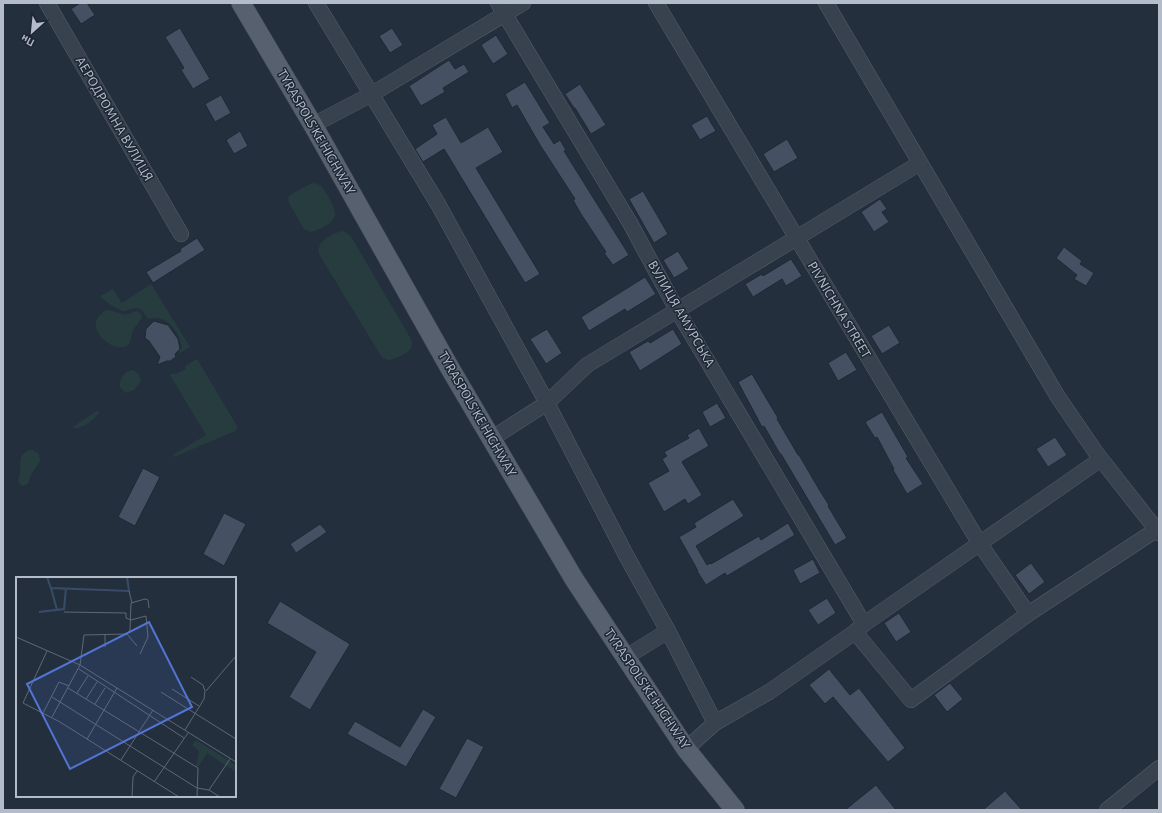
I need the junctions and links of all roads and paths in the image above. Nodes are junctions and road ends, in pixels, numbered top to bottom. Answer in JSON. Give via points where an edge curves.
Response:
{"nodes":[{"id":1,"x":48,"y":3,"type":"edge"},
{"id":2,"x":241,"y":3,"type":"edge"},
{"id":3,"x":316,"y":3,"type":"edge"},
{"id":4,"x":523,"y":3,"type":"edge"},
{"id":5,"x":656,"y":3,"type":"edge"},
{"id":6,"x":826,"y":3,"type":"edge"},
{"id":7,"x":502,"y":8,"type":"edge"},
{"id":8,"x":372,"y":94,"type":"junction"},
{"id":9,"x":313,"y":125,"type":"junction"},
{"id":10,"x":920,"y":163,"type":"junction"},
{"id":11,"x":181,"y":234,"type":"dead end"},
{"id":12,"x":796,"y":238,"type":"junction"},
{"id":13,"x":677,"y":310,"type":"junction"},
{"id":14,"x":547,"y":403,"type":"junction"},
{"id":15,"x":491,"y":439,"type":"junction"},
{"id":16,"x":1101,"y":459,"type":"junction"},
{"id":17,"x":1157,"y":532,"type":"edge"},
{"id":18,"x":980,"y":544,"type":"junction"},
{"id":19,"x":1028,"y":614,"type":"junction"},
{"id":20,"x":860,"y":628,"type":"junction"},
{"id":21,"x":668,"y":631,"type":"junction"},
{"id":22,"x":626,"y":657,"type":"junction"},
{"id":23,"x":715,"y":723,"type":"junction"},
{"id":24,"x":686,"y":749,"type":"junction"},
{"id":25,"x":1159,"y":768,"type":"edge"},
{"id":26,"x":735,"y":810,"type":"edge"},
{"id":27,"x":1107,"y":810,"type":"edge"}],
"edges":[{"from":1,"to":11,"type":"street","name":"АЕРОДРОМНА ВУЛИЦЯ"},
{"from":2,"to":9,"type":"main road","name":"TYRASPOLS'KE HIGHWAY"},
{"from":3,"to":8,"type":"street"},
{"from":4,"to":7,"type":"street"},
{"from":5,"to":12,"type":"street","name":"PIVNICHNA STREET"},
{"from":6,"to":10,"type":"street"},
{"from":7,"to":8,"type":"street"},
{"from":7,"to":13,"type":"street","name":"ВУЛИЦЯ АМУРСЬКА","via":[[630,223]]},
{"from":8,"to":9,"type":"street"},
{"from":8,"to":14,"type":"street","via":[[438,204]]},
{"from":9,"to":15,"type":"main road","name":"TYRASPOLS'KE HIGHWAY"},
{"from":10,"to":12,"type":"street"},
{"from":10,"to":16,"type":"street","via":[[1058,397]]},
{"from":12,"to":13,"type":"street"},
{"from":12,"to":18,"type":"street","name":"PIVNICHNA STREET"},
{"from":13,"to":14,"type":"street","via":[[587,365]]},
{"from":13,"to":20,"type":"street","name":"ВУЛИЦЯ АМУРСЬКА"},
{"from":14,"to":15,"type":"street"},
{"from":14,"to":21,"type":"street"},
{"from":15,"to":22,"type":"main road","name":"TYRASPOLS'KE HIGHWAY","via":[[574,579]]},
{"from":16,"to":17,"type":"street"},
{"from":16,"to":18,"type":"street"},
{"from":17,"to":19,"type":"street"},
{"from":18,"to":19,"type":"street","name":"PIVNICHNA STREET"},
{"from":18,"to":20,"type":"street"},
{"from":19,"to":20,"type":"street","name":"ВУЛИЦЯ АМУРСЬКА","via":[[911,700]]},
{"from":20,"to":23,"type":"street","via":[[769,692]]},
{"from":21,"to":22,"type":"street"},
{"from":21,"to":23,"type":"street"},
{"from":22,"to":24,"type":"main road","name":"TYRASPOLS'KE HIGHWAY"},
{"from":23,"to":24,"type":"street"},
{"from":24,"to":26,"type":"main road","name":"TYRASPOLS'KE HIGHWAY"},
{"from":25,"to":27,"type":"street"}]}
